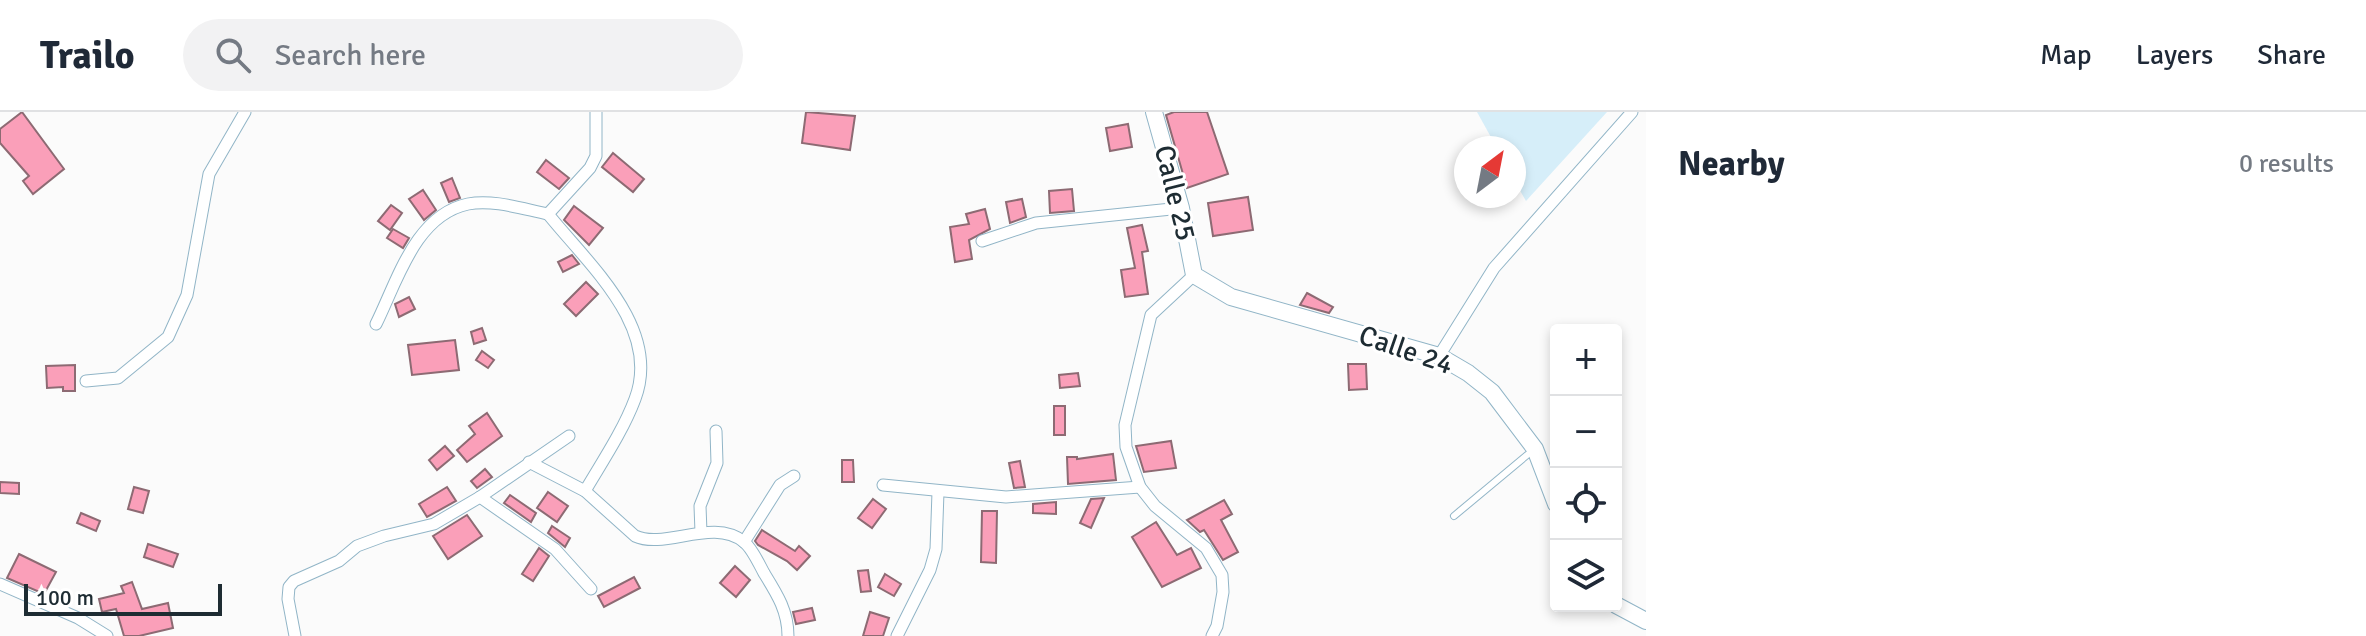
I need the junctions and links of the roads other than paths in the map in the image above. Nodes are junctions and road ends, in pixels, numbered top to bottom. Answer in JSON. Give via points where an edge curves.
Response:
{"nodes":[{"id":1,"x":245,"y":112,"type":"edge"},
{"id":2,"x":596,"y":112,"type":"edge"},
{"id":3,"x":1154,"y":112,"type":"edge"},
{"id":4,"x":1632,"y":112,"type":"edge"},
{"id":5,"x":1181,"y":208,"type":"junction"},
{"id":6,"x":548,"y":214,"type":"junction"},
{"id":7,"x":982,"y":241,"type":"dead end"},
{"id":8,"x":1194,"y":275,"type":"junction"},
{"id":9,"x":376,"y":324,"type":"dead end"},
{"id":10,"x":1439,"y":356,"type":"junction"},
{"id":11,"x":86,"y":381,"type":"dead end"},
{"id":12,"x":716,"y":431,"type":"dead end"},
{"id":13,"x":569,"y":436,"type":"dead end"},
{"id":14,"x":1535,"y":449,"type":"junction"},
{"id":15,"x":529,"y":462,"type":"junction"},
{"id":16,"x":794,"y":476,"type":"dead end"},
{"id":17,"x":883,"y":485,"type":"dead end"},
{"id":18,"x":1140,"y":487,"type":"junction"},
{"id":19,"x":1550,"y":488,"type":"edge"},
{"id":20,"x":585,"y":491,"type":"junction"},
{"id":21,"x":938,"y":492,"type":"junction"},
{"id":22,"x":480,"y":497,"type":"junction"},
{"id":23,"x":1454,"y":516,"type":"dead end"},
{"id":24,"x":701,"y":532,"type":"junction"},
{"id":25,"x":744,"y":542,"type":"junction"},
{"id":26,"x":0,"y":584,"type":"edge"},
{"id":27,"x":591,"y":589,"type":"dead end"},
{"id":28,"x":1622,"y":608,"type":"edge"},
{"id":29,"x":1646,"y":621,"type":"edge"},
{"id":30,"x":107,"y":636,"type":"edge"},
{"id":31,"x":295,"y":636,"type":"edge"},
{"id":32,"x":788,"y":636,"type":"edge"},
{"id":33,"x":897,"y":636,"type":"edge"},
{"id":34,"x":1212,"y":636,"type":"edge"}],
"edges":[{"from":1,"to":11,"type":"street","via":[[209,174],[187,295],[168,337],[118,378]]},
{"from":2,"to":6,"type":"street","via":[[596,156]]},
{"from":3,"to":5,"type":"street","name":"Calle 25"},
{"from":4,"to":10,"type":"street","via":[[1494,268]]},
{"from":5,"to":7,"type":"street","via":[[1036,223]]},
{"from":5,"to":8,"type":"street","name":"Calle 25"},
{"from":6,"to":9,"type":"street","via":[[501,204],[469,204],[448,212],[421,234]]},
{"from":6,"to":20,"type":"street","via":[[626,310],[639,340],[635,400]]},
{"from":8,"to":10,"type":"street","name":"Calle 24","via":[[1231,297]]},
{"from":8,"to":18,"type":"street","via":[[1151,315],[1125,425],[1126,447]]},
{"from":10,"to":14,"type":"street","name":"Calle 24","via":[[1492,392]]},
{"from":12,"to":24,"type":"street","via":[[717,463],[700,506]]},
{"from":13,"to":15,"type":"street"},
{"from":14,"to":19,"type":"street","name":"Calle 24"},
{"from":14,"to":23,"type":"lane"},
{"from":15,"to":20,"type":"street"},
{"from":15,"to":22,"type":"street"},
{"from":16,"to":25,"type":"street","via":[[780,485]]},
{"from":17,"to":21,"type":"street"},
{"from":18,"to":21,"type":"street","via":[[1006,497]]},
{"from":18,"to":34,"type":"street","via":[[1206,548],[1222,575]]},
{"from":20,"to":24,"type":"street","via":[[644,540]]},
{"from":21,"to":33,"type":"street","via":[[933,560]]},
{"from":22,"to":27,"type":"street","via":[[555,549]]},
{"from":22,"to":31,"type":"street","via":[[434,524],[357,546],[339,561],[294,581],[288,599]]},
{"from":24,"to":25,"type":"street"},
{"from":25,"to":32,"type":"street","via":[[781,599]]},
{"from":26,"to":30,"type":"street"},
{"from":28,"to":29,"type":"street"}]}
